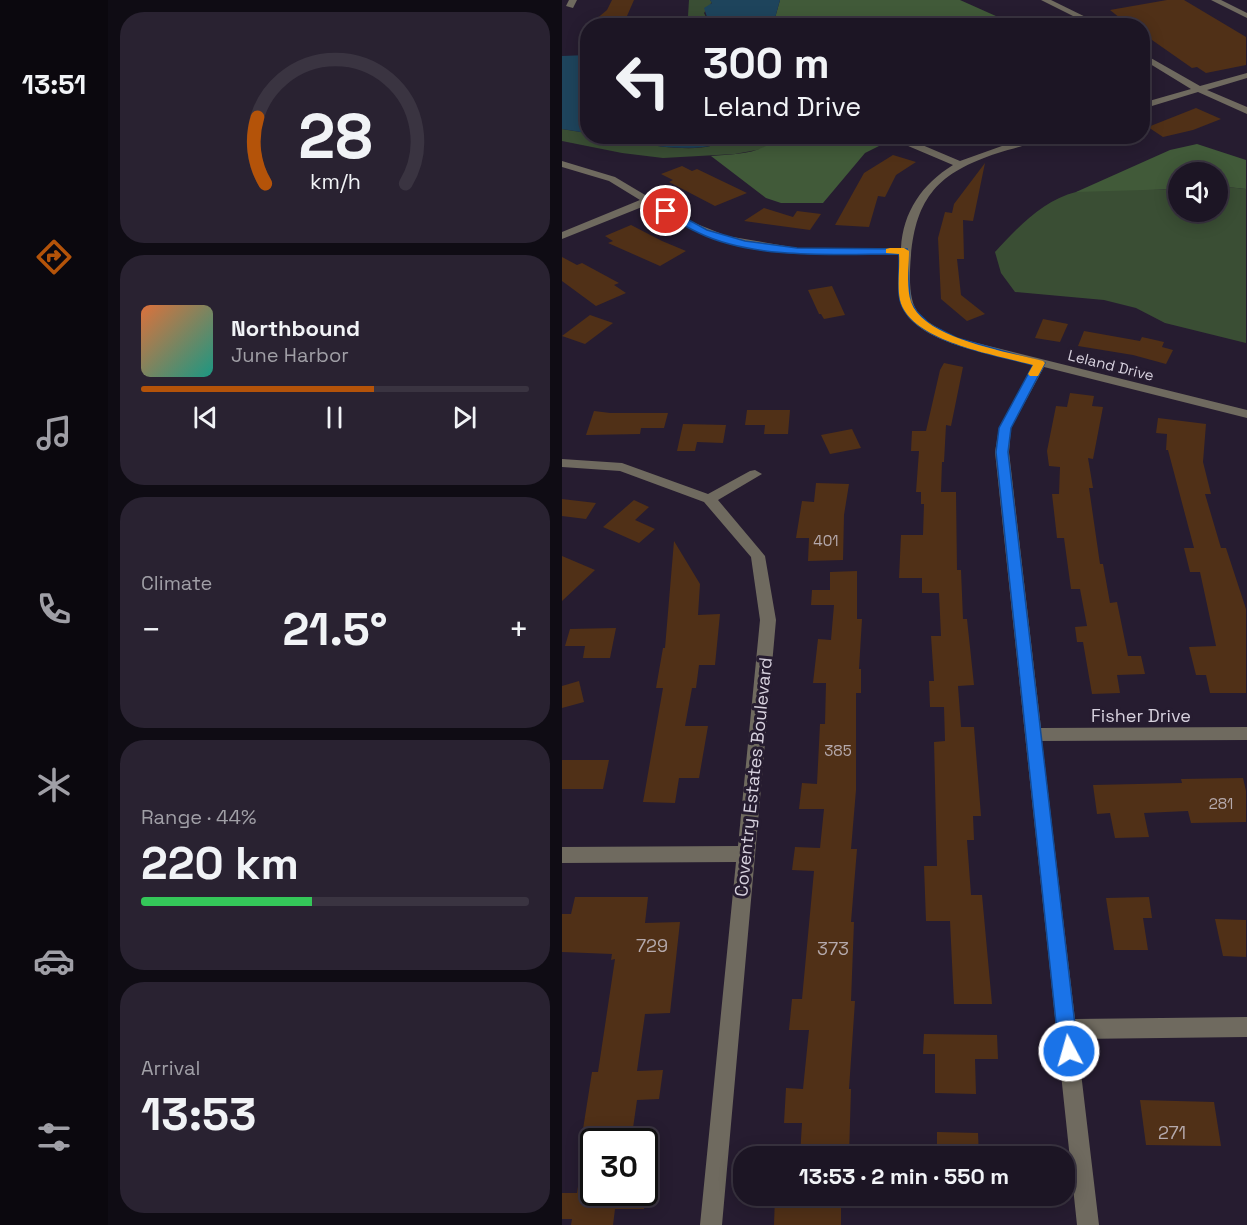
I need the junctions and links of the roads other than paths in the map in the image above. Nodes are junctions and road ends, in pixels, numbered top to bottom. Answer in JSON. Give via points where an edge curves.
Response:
{"nodes":[{"id":1,"x":1045,"y":0,"type":"edge"},
{"id":2,"x":1215,"y":0,"type":"edge"},
{"id":3,"x":1246,"y":16,"type":"edge"},
{"id":4,"x":1083,"y":18,"type":"edge"},
{"id":5,"x":1150,"y":60,"type":"edge"},
{"id":6,"x":1246,"y":75,"type":"edge"},
{"id":7,"x":1198,"y":89,"type":"junction"},
{"id":8,"x":1150,"y":104,"type":"edge"},
{"id":9,"x":1246,"y":111,"type":"edge"},
{"id":10,"x":911,"y":144,"type":"edge"},
{"id":11,"x":1014,"y":144,"type":"edge"},
{"id":12,"x":562,"y":164,"type":"edge"},
{"id":13,"x":960,"y":165,"type":"junction"},
{"id":14,"x":648,"y":201,"type":"junction"},
{"id":15,"x":562,"y":236,"type":"edge"},
{"id":16,"x":904,"y":251,"type":"junction"},
{"id":17,"x":1040,"y":363,"type":"junction"},
{"id":18,"x":1246,"y":414,"type":"edge"},
{"id":19,"x":562,"y":463,"type":"edge"},
{"id":20,"x":755,"y":474,"type":"dead end"},
{"id":21,"x":709,"y":499,"type":"junction"},
{"id":22,"x":1246,"y":733,"type":"edge"},
{"id":23,"x":1035,"y":735,"type":"junction"},
{"id":24,"x":745,"y":854,"type":"junction"},
{"id":25,"x":562,"y":855,"type":"edge"},
{"id":26,"x":1246,"y":1027,"type":"edge"},
{"id":27,"x":1066,"y":1029,"type":"junction"},
{"id":28,"x":711,"y":1225,"type":"edge"},
{"id":29,"x":1088,"y":1225,"type":"edge"}],
"edges":[{"from":1,"to":4,"type":"street"},
{"from":2,"to":3,"type":"street"},
{"from":5,"to":7,"type":"street"},
{"from":6,"to":7,"type":"street"},
{"from":7,"to":8,"type":"street"},
{"from":7,"to":9,"type":"street"},
{"from":10,"to":13,"type":"street"},
{"from":11,"to":13,"type":"street","name":"Leland Drive"},
{"from":12,"to":14,"type":"street","via":[[612,179]]},
{"from":13,"to":16,"type":"street","name":"Leland Drive","via":[[924,192],[908,223]]},
{"from":14,"to":15,"type":"street"},
{"from":14,"to":16,"type":"street","via":[[703,232],[744,244],[797,251]]},
{"from":16,"to":17,"type":"street","name":"Leland Drive","via":[[905,301],[912,314],[927,327],[953,340]]},
{"from":17,"to":18,"type":"street","name":"Leland Drive"},
{"from":17,"to":23,"type":"street","via":[[1005,428],[1002,452]]},
{"from":19,"to":21,"type":"street","name":"Coventry Estates Boulevard","via":[[622,467]]},
{"from":20,"to":21,"type":"street"},
{"from":21,"to":24,"type":"street","name":"Coventry Estates Boulevard","via":[[758,556],[768,620]]},
{"from":22,"to":23,"type":"street","name":"Fisher Drive"},
{"from":23,"to":27,"type":"street"},
{"from":24,"to":25,"type":"street"},
{"from":24,"to":28,"type":"street","name":"Coventry Estates Boulevard"},
{"from":26,"to":27,"type":"street"},
{"from":27,"to":29,"type":"street"}]}
